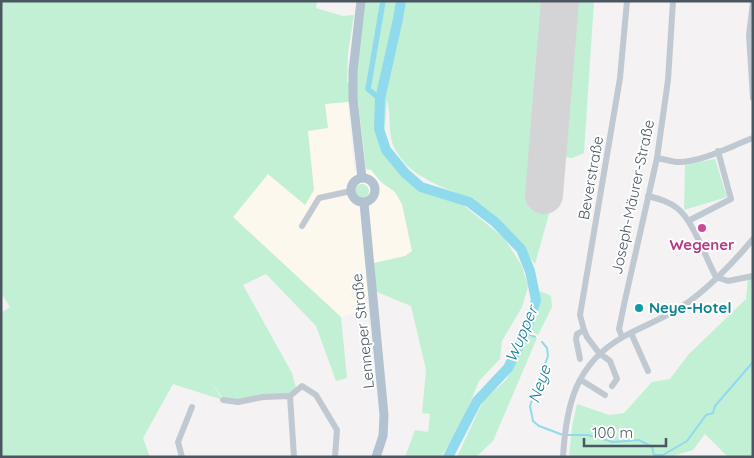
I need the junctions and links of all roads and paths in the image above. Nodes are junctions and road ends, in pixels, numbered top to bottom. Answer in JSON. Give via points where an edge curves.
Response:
{"nodes":[{"id":1,"x":361,"y":1,"type":"edge"},
{"id":2,"x":627,"y":1,"type":"edge"},
{"id":3,"x":674,"y":1,"type":"edge"},
{"id":4,"x":753,"y":2,"type":"edge"},
{"id":5,"x":753,"y":98,"type":"edge"},
{"id":6,"x":753,"y":138,"type":"edge"},
{"id":7,"x":718,"y":152,"type":"junction"},
{"id":8,"x":657,"y":158,"type":"junction"},
{"id":9,"x":362,"y":178,"type":"junction"},
{"id":10,"x":351,"y":192,"type":"junction"},
{"id":11,"x":648,"y":196,"type":"junction"},
{"id":12,"x":364,"y":202,"type":"junction"},
{"id":13,"x":688,"y":221,"type":"junction"},
{"id":14,"x":302,"y":226,"type":"dead end"},
{"id":15,"x":753,"y":239,"type":"edge"},
{"id":16,"x":753,"y":276,"type":"edge"},
{"id":17,"x":716,"y":277,"type":"junction"},
{"id":18,"x":584,"y":330,"type":"junction"},
{"id":19,"x":631,"y":333,"type":"junction"},
{"id":20,"x":622,"y":337,"type":"junction"},
{"id":21,"x":599,"y":353,"type":"junction"},
{"id":22,"x":580,"y":359,"type":"dead end"},
{"id":23,"x":648,"y":371,"type":"dead end"},
{"id":24,"x":580,"y":380,"type":"junction"},
{"id":25,"x":612,"y":386,"type":"dead end"},
{"id":26,"x":606,"y":394,"type":"dead end"},
{"id":27,"x":290,"y":396,"type":"junction"},
{"id":28,"x":223,"y":400,"type":"dead end"},
{"id":29,"x":192,"y":407,"type":"dead end"},
{"id":30,"x":182,"y":457,"type":"edge"},
{"id":31,"x":294,"y":457,"type":"edge"},
{"id":32,"x":335,"y":457,"type":"edge"},
{"id":33,"x":376,"y":457,"type":"edge"},
{"id":34,"x":563,"y":457,"type":"edge"}],
"edges":[{"from":1,"to":9,"type":"main road","via":[[353,99]]},
{"from":2,"to":18,"type":"street","name":"Beverstraße","via":[[620,78],[580,315]]},
{"from":3,"to":8,"type":"street","name":"Joseph-Mäurer-Straße","via":[[668,80]]},
{"from":4,"to":5,"type":"street","via":[[749,35]]},
{"from":6,"to":7,"type":"street"},
{"from":7,"to":8,"type":"street","via":[[677,162]]},
{"from":7,"to":13,"type":"street","via":[[730,199]]},
{"from":8,"to":11,"type":"street","name":"Joseph-Mäurer-Straße"},
{"from":9,"to":10,"type":"main road","via":[[352,184]]},
{"from":9,"to":12,"type":"main road","via":[[370,181],[375,189],[374,196]]},
{"from":10,"to":12,"type":"main road","via":[[354,198]]},
{"from":10,"to":14,"type":"street","via":[[319,198]]},
{"from":11,"to":13,"type":"street","via":[[679,209]]},
{"from":11,"to":20,"type":"street","name":"Joseph-Mäurer-Straße","via":[[619,329]]},
{"from":12,"to":33,"type":"main road","name":"Lenneper Straße","via":[[384,416]]},
{"from":13,"to":17,"type":"street"},
{"from":15,"to":17,"type":"street"},
{"from":16,"to":17,"type":"street","via":[[728,280]]},
{"from":17,"to":19,"type":"street","via":[[682,306]]},
{"from":18,"to":21,"type":"street","name":"Beverstraße"},
{"from":18,"to":22,"type":"street","via":[[577,334],[576,339]]},
{"from":19,"to":20,"type":"street"},
{"from":19,"to":23,"type":"street"},
{"from":20,"to":21,"type":"street"},
{"from":21,"to":24,"type":"street"},
{"from":21,"to":25,"type":"street","name":"Beverstraße","via":[[612,364],[617,379]]},
{"from":24,"to":26,"type":"street"},
{"from":24,"to":34,"type":"street","via":[[573,395]]},
{"from":27,"to":28,"type":"street","via":[[238,402]]},
{"from":27,"to":31,"type":"street"},
{"from":27,"to":32,"type":"street","via":[[302,386],[316,395],[337,430]]},
{"from":29,"to":30,"type":"street","via":[[178,442]]}]}
